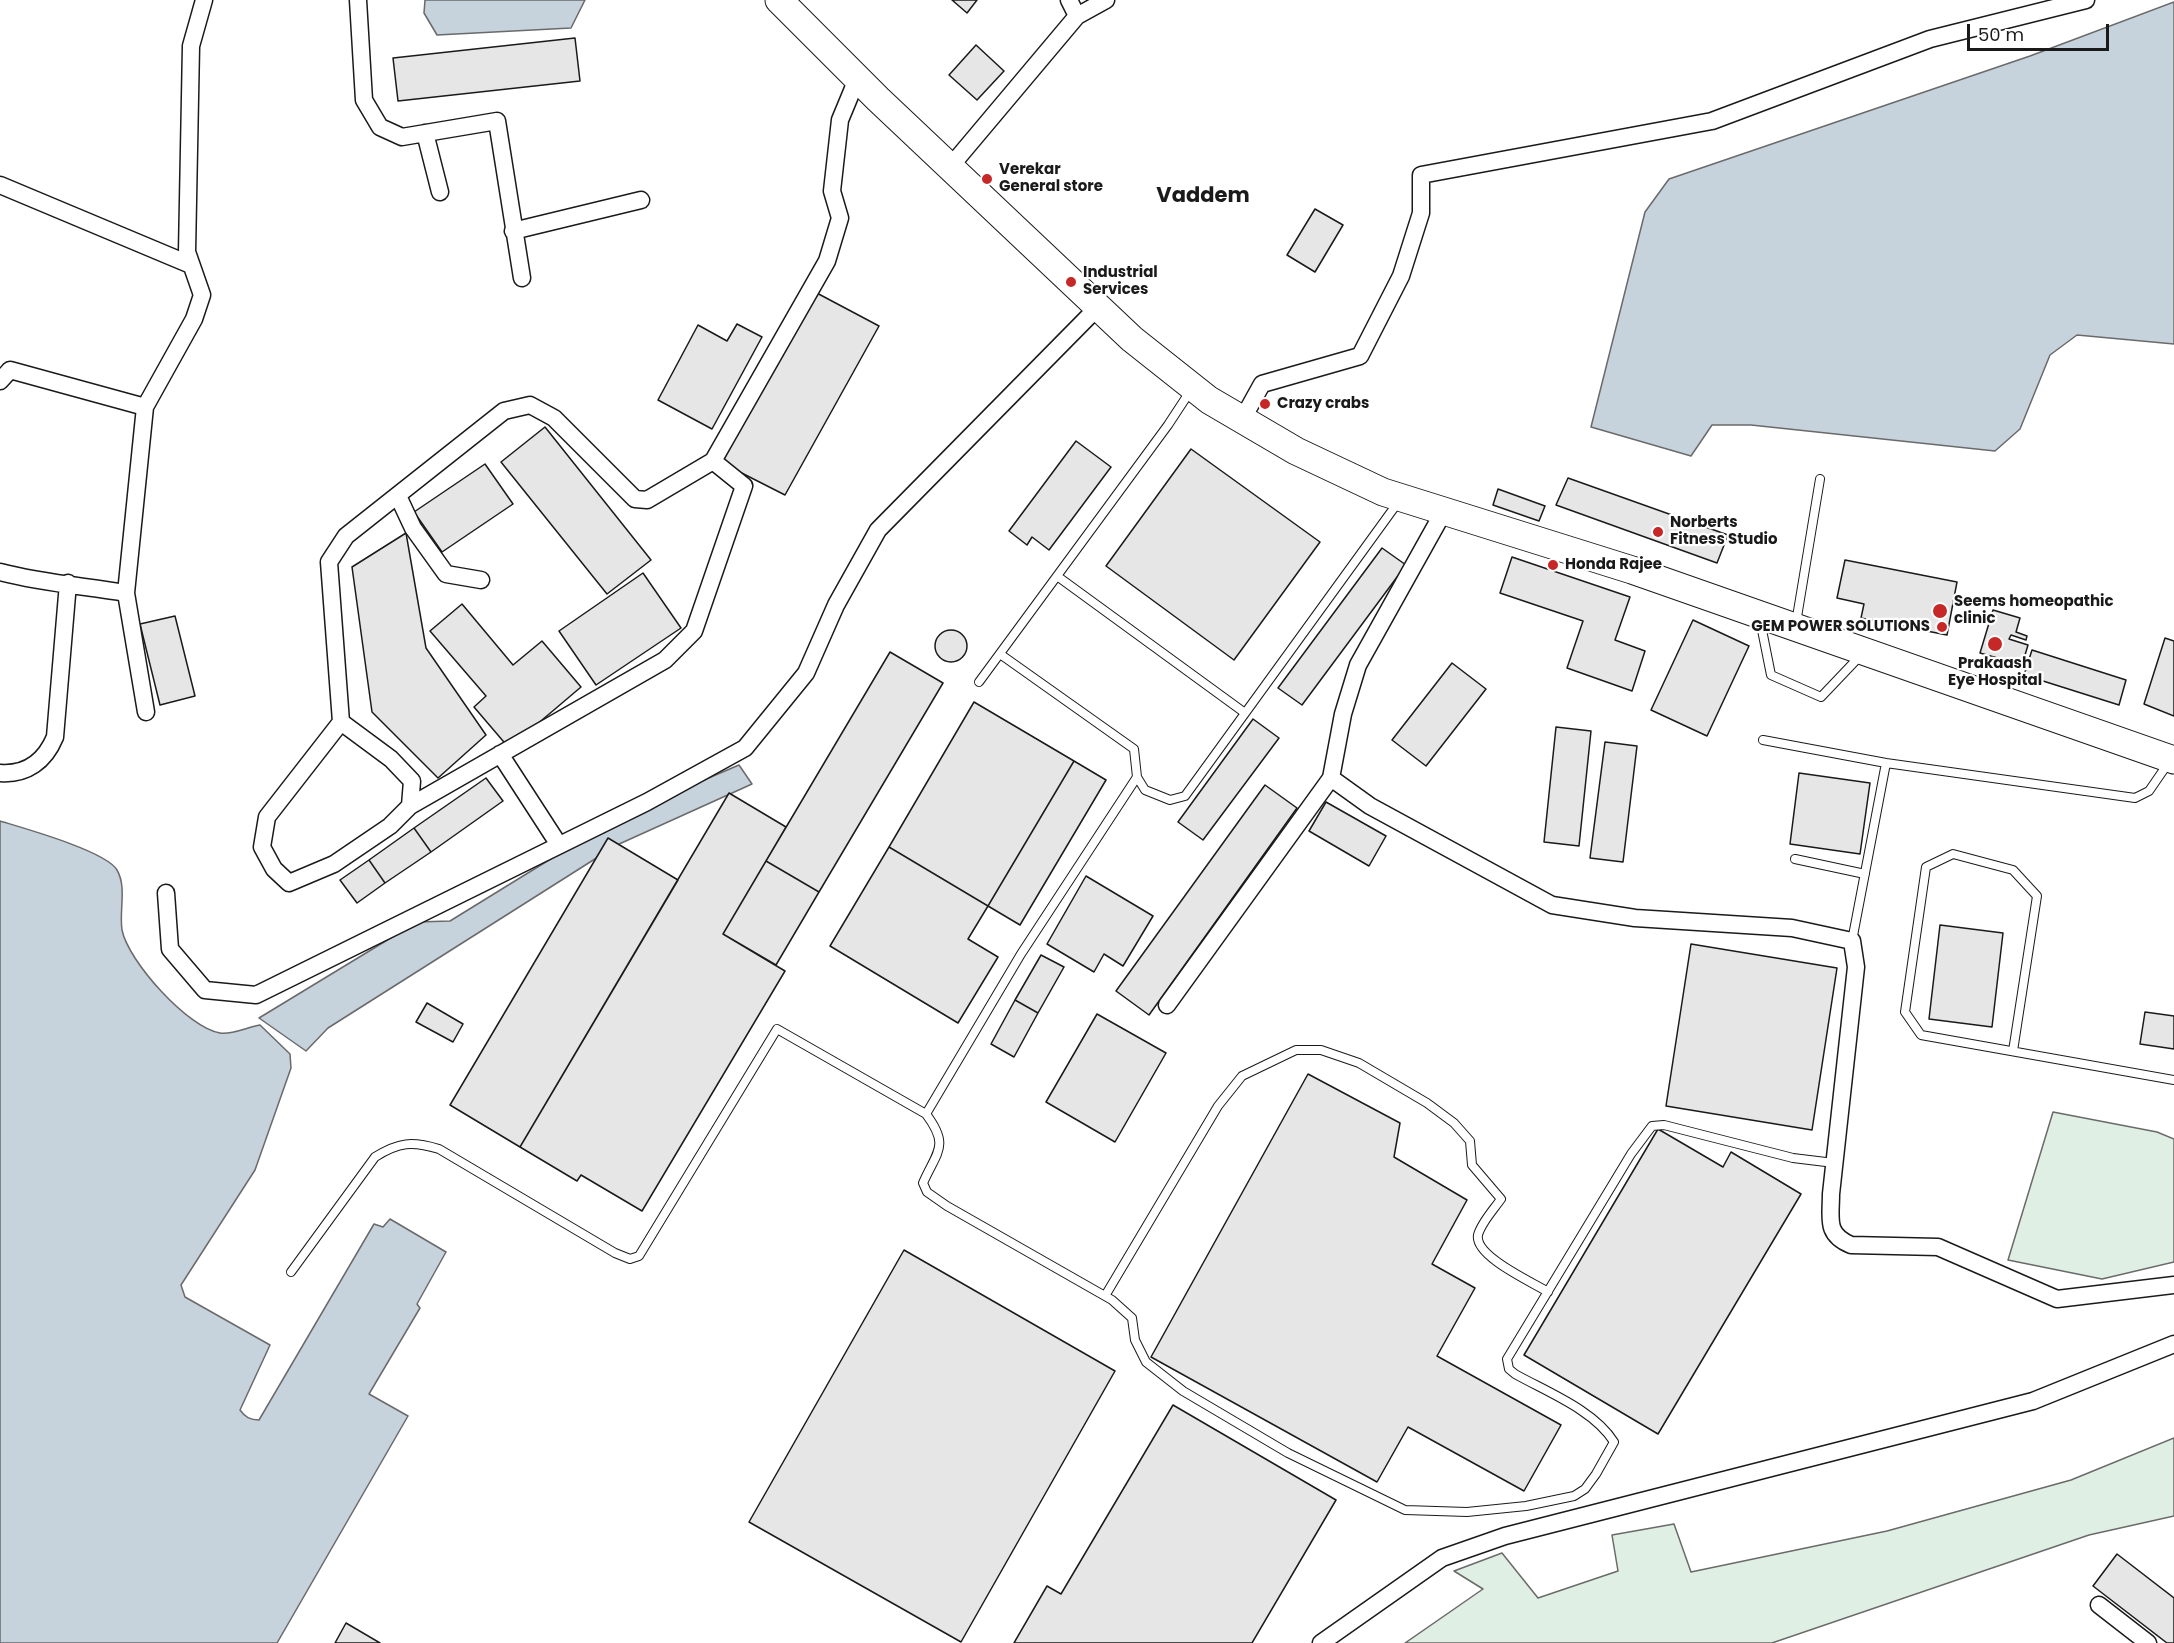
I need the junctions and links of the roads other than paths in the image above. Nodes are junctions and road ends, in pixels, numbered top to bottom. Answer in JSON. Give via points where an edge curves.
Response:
{"nodes":[{"id":1,"x":204,"y":0,"type":"edge"},
{"id":2,"x":357,"y":0,"type":"edge"},
{"id":3,"x":779,"y":0,"type":"edge"},
{"id":4,"x":1069,"y":0,"type":"edge"},
{"id":5,"x":1106,"y":0,"type":"edge"},
{"id":6,"x":2086,"y":0,"type":"edge"},
{"id":7,"x":1077,"y":16,"type":"junction"},
{"id":8,"x":857,"y":79,"type":"junction"},
{"id":9,"x":425,"y":133,"type":"junction"},
{"id":10,"x":950,"y":167,"type":"junction"},
{"id":11,"x":0,"y":185,"type":"edge"},
{"id":12,"x":440,"y":192,"type":"dead end"},
{"id":13,"x":641,"y":200,"type":"dead end"},
{"id":14,"x":513,"y":231,"type":"junction"},
{"id":15,"x":191,"y":265,"type":"junction"},
{"id":16,"x":522,"y":278,"type":"dead end"},
{"id":17,"x":1098,"y":307,"type":"junction"},
{"id":18,"x":0,"y":381,"type":"edge"},
{"id":19,"x":1193,"y":387,"type":"junction"},
{"id":20,"x":145,"y":407,"type":"junction"},
{"id":21,"x":1242,"y":420,"type":"junction"},
{"id":22,"x":713,"y":461,"type":"junction"},
{"id":23,"x":1820,"y":479,"type":"dead end"},
{"id":24,"x":398,"y":496,"type":"junction"},
{"id":25,"x":1401,"y":498,"type":"junction"},
{"id":26,"x":1444,"y":511,"type":"junction"},
{"id":27,"x":0,"y":572,"type":"edge"},
{"id":28,"x":1057,"y":576,"type":"junction"},
{"id":29,"x":481,"y":580,"type":"dead end"},
{"id":30,"x":68,"y":583,"type":"junction"},
{"id":31,"x":126,"y":593,"type":"junction"},
{"id":32,"x":1759,"y":614,"type":"junction"},
{"id":33,"x":1796,"y":626,"type":"junction"},
{"id":34,"x":1866,"y":650,"type":"junction"},
{"id":35,"x":1000,"y":654,"type":"junction"},
{"id":36,"x":979,"y":682,"type":"dead end"},
{"id":37,"x":146,"y":712,"type":"dead end"},
{"id":38,"x":1245,"y":713,"type":"junction"},
{"id":39,"x":341,"y":722,"type":"junction"},
{"id":40,"x":1763,"y":740,"type":"dead end"},
{"id":41,"x":500,"y":754,"type":"junction"},
{"id":42,"x":2173,"y":759,"type":"edge"},
{"id":43,"x":1886,"y":763,"type":"junction"},
{"id":44,"x":0,"y":773,"type":"edge"},
{"id":45,"x":1137,"y":777,"type":"junction"},
{"id":46,"x":1331,"y":778,"type":"junction"},
{"id":47,"x":410,"y":806,"type":"junction"},
{"id":48,"x":559,"y":845,"type":"junction"},
{"id":49,"x":1795,"y":859,"type":"dead end"},
{"id":50,"x":1865,"y":874,"type":"junction"},
{"id":51,"x":166,"y":893,"type":"dead end"},
{"id":52,"x":1852,"y":941,"type":"junction"},
{"id":53,"x":1167,"y":1005,"type":"dead end"},
{"id":54,"x":2013,"y":1051,"type":"junction"},
{"id":55,"x":2174,"y":1080,"type":"edge"},
{"id":56,"x":926,"y":1114,"type":"junction"},
{"id":57,"x":1834,"y":1163,"type":"junction"},
{"id":58,"x":291,"y":1272,"type":"dead end"},
{"id":59,"x":2174,"y":1285,"type":"edge"},
{"id":60,"x":1548,"y":1292,"type":"junction"},
{"id":61,"x":1104,"y":1296,"type":"junction"},
{"id":62,"x":2174,"y":1344,"type":"edge"},
{"id":63,"x":2099,"y":1605,"type":"dead end"},
{"id":64,"x":1321,"y":1643,"type":"edge"},
{"id":65,"x":2148,"y":1643,"type":"edge"}],
"edges":[{"from":1,"to":15,"type":"street","via":[[191,46],[187,252]]},
{"from":2,"to":9,"type":"street","via":[[364,100],[380,127],[402,137]]},
{"from":3,"to":8,"type":"main road"},
{"from":4,"to":7,"type":"street"},
{"from":5,"to":7,"type":"street"},
{"from":6,"to":21,"type":"street","via":[[1930,39],[1712,121],[1421,175],[1421,213],[1401,276],[1360,356],[1262,384]]},
{"from":7,"to":10,"type":"street"},
{"from":8,"to":10,"type":"main road"},
{"from":8,"to":22,"type":"street","via":[[840,120],[832,191],[840,218],[827,261]]},
{"from":9,"to":12,"type":"street"},
{"from":9,"to":14,"type":"street","via":[[497,121]]},
{"from":10,"to":17,"type":"main road"},
{"from":11,"to":15,"type":"street"},
{"from":13,"to":14,"type":"street"},
{"from":14,"to":16,"type":"street"},
{"from":15,"to":20,"type":"street","via":[[202,295],[194,319]]},
{"from":17,"to":19,"type":"main road"},
{"from":17,"to":48,"type":"street","via":[[878,530],[836,605],[806,673],[746,748]]},
{"from":18,"to":20,"type":"street","via":[[10,370]]},
{"from":19,"to":21,"type":"main road"},
{"from":19,"to":28,"type":"lane"},
{"from":20,"to":31,"type":"street"},
{"from":21,"to":25,"type":"main road","via":[[1296,452]]},
{"from":22,"to":24,"type":"street","via":[[647,500],[635,499],[554,418],[530,405],[504,411]]},
{"from":22,"to":41,"type":"street","via":[[744,486],[694,631],[665,660]]},
{"from":23,"to":33,"type":"lane"},
{"from":24,"to":29,"type":"street","via":[[413,528],[446,574]]},
{"from":24,"to":39,"type":"street","via":[[346,536],[329,562]]},
{"from":25,"to":26,"type":"main road"},
{"from":25,"to":38,"type":"lane"},
{"from":26,"to":32,"type":"main road"},
{"from":26,"to":46,"type":"street","via":[[1359,665],[1342,714]]},
{"from":27,"to":30,"type":"street","via":[[39,582]]},
{"from":28,"to":35,"type":"lane"},
{"from":28,"to":38,"type":"lane"},
{"from":30,"to":31,"type":"street"},
{"from":30,"to":44,"type":"street","via":[[55,737],[48,753],[34,766]]},
{"from":31,"to":37,"type":"street"},
{"from":32,"to":33,"type":"main road"},
{"from":32,"to":34,"type":"lane","via":[[1771,675],[1821,697]]},
{"from":33,"to":34,"type":"main road"},
{"from":34,"to":42,"type":"main road"},
{"from":35,"to":36,"type":"lane"},
{"from":35,"to":45,"type":"lane","via":[[1134,749]]},
{"from":38,"to":45,"type":"lane","via":[[1185,796],[1170,800],[1145,790]]},
{"from":39,"to":47,"type":"street","via":[[391,759],[412,781]]},
{"from":39,"to":47,"type":"street","via":[[267,817],[262,847],[274,869],[289,883],[334,864],[390,826]]},
{"from":40,"to":43,"type":"lane"},
{"from":41,"to":47,"type":"street"},
{"from":41,"to":48,"type":"street"},
{"from":42,"to":43,"type":"lane","via":[[2149,791],[2135,798]]},
{"from":43,"to":50,"type":"lane"},
{"from":45,"to":56,"type":"lane","via":[[1021,954]]},
{"from":46,"to":52,"type":"street","via":[[1370,806],[1552,904],[1635,918],[1792,928]]},
{"from":46,"to":53,"type":"street"},
{"from":48,"to":51,"type":"street","via":[[256,995],[206,990],[170,949]]},
{"from":49,"to":50,"type":"lane"},
{"from":50,"to":52,"type":"lane"},
{"from":52,"to":57,"type":"street","via":[[1856,967]]},
{"from":54,"to":54,"type":"lane","via":[[1921,1035],[1905,1012],[1926,867],[1953,854],[2013,870],[2037,896]]},
{"from":54,"to":55,"type":"lane"},
{"from":56,"to":58,"type":"lane","via":[[777,1029],[639,1256],[630,1259],[615,1253],[449,1154],[416,1143],[391,1147],[375,1157]]},
{"from":56,"to":61,"type":"lane","via":[[938,1131],[941,1144],[923,1183],[927,1192]]},
{"from":57,"to":59,"type":"street","via":[[1832,1230],[1839,1240],[1851,1245],[1938,1247],[2057,1299]]},
{"from":57,"to":60,"type":"lane","via":[[1793,1158],[1664,1125],[1652,1126]]},
{"from":60,"to":61,"type":"lane","via":[[1492,1258],[1478,1243],[1478,1233],[1501,1199],[1472,1164],[1470,1141],[1454,1123],[1359,1063],[1321,1050],[1296,1050],[1242,1076],[1218,1106]]},
{"from":60,"to":61,"type":"lane","via":[[1508,1359],[1509,1369],[1599,1424],[1614,1442],[1585,1489],[1574,1496],[1467,1512],[1405,1510],[1288,1453],[1193,1397],[1146,1362],[1132,1318]]},
{"from":62,"to":64,"type":"street","via":[[2033,1401],[1505,1536],[1442,1558]]},
{"from":63,"to":65,"type":"street"}]}
